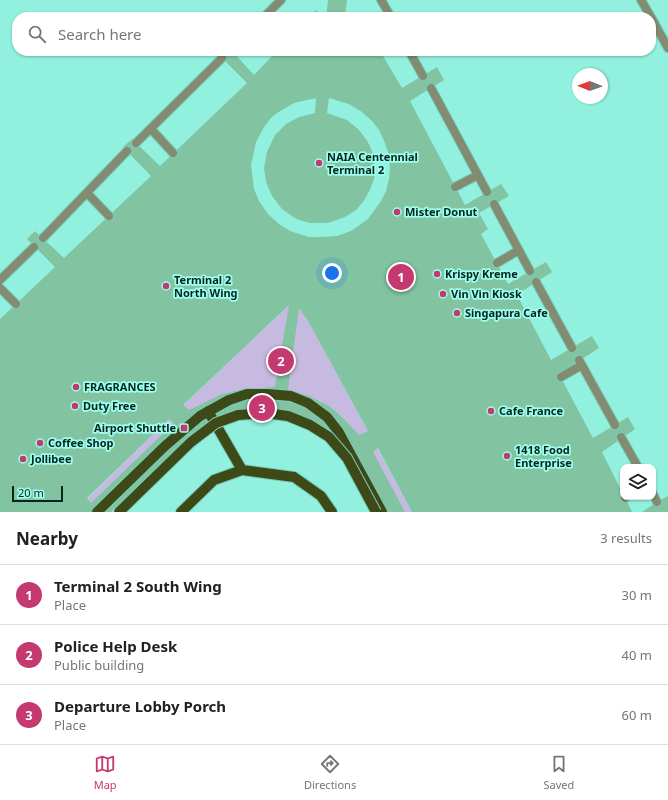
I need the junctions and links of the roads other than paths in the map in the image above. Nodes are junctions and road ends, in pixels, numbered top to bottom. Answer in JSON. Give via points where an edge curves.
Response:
{"nodes":[{"id":1,"x":281,"y":0,"type":"edge"},
{"id":2,"x":382,"y":0,"type":"edge"},
{"id":3,"x":641,"y":0,"type":"edge"},
{"id":4,"x":269,"y":12,"type":"edge"},
{"id":5,"x":388,"y":12,"type":"edge"},
{"id":6,"x":648,"y":12,"type":"edge"},
{"id":7,"x":656,"y":26,"type":"edge"},
{"id":8,"x":668,"y":48,"type":"edge"},
{"id":9,"x":412,"y":56,"type":"edge"},
{"id":10,"x":222,"y":58,"type":"dead end"},
{"id":11,"x":423,"y":76,"type":"dead end"},
{"id":12,"x":431,"y":88,"type":"dead end"},
{"id":13,"x":151,"y":129,"type":"junction"},
{"id":14,"x":136,"y":143,"type":"dead end"},
{"id":15,"x":128,"y":151,"type":"dead end"},
{"id":16,"x":173,"y":153,"type":"dead end"},
{"id":17,"x":478,"y":175,"type":"junction"},
{"id":18,"x":455,"y":187,"type":"dead end"},
{"id":19,"x":487,"y":192,"type":"dead end"},
{"id":20,"x":87,"y":193,"type":"junction"},
{"id":21,"x":494,"y":204,"type":"dead end"},
{"id":22,"x":109,"y":216,"type":"dead end"},
{"id":23,"x":43,"y":238,"type":"dead end"},
{"id":24,"x":34,"y":247,"type":"dead end"},
{"id":25,"x":519,"y":250,"type":"junction"},
{"id":26,"x":497,"y":263,"type":"dead end"},
{"id":27,"x":530,"y":271,"type":"dead end"},
{"id":28,"x":0,"y":280,"type":"edge"},
{"id":29,"x":536,"y":282,"type":"dead end"},
{"id":30,"x":0,"y":288,"type":"edge"},
{"id":31,"x":16,"y":304,"type":"dead end"},
{"id":32,"x":572,"y":348,"type":"dead end"},
{"id":33,"x":561,"y":377,"type":"dead end"},
{"id":34,"x":208,"y":411,"type":"junction"},
{"id":35,"x":615,"y":425,"type":"dead end"},
{"id":36,"x":621,"y":437,"type":"dead end"},
{"id":37,"x":636,"y":464,"type":"edge"},
{"id":38,"x":242,"y":470,"type":"junction"},
{"id":39,"x":97,"y":512,"type":"edge"},
{"id":40,"x":119,"y":512,"type":"edge"},
{"id":41,"x":181,"y":512,"type":"edge"},
{"id":42,"x":332,"y":512,"type":"edge"},
{"id":43,"x":376,"y":512,"type":"edge"},
{"id":44,"x":382,"y":512,"type":"edge"}],
"edges":[{"from":1,"to":4,"type":"lane"},
{"from":2,"to":5,"type":"lane"},
{"from":3,"to":6,"type":"lane"},
{"from":7,"to":8,"type":"lane"},
{"from":9,"to":11,"type":"lane"},
{"from":10,"to":13,"type":"lane"},
{"from":12,"to":17,"type":"lane"},
{"from":13,"to":14,"type":"lane"},
{"from":13,"to":16,"type":"lane"},
{"from":15,"to":20,"type":"lane"},
{"from":17,"to":18,"type":"lane"},
{"from":17,"to":19,"type":"lane"},
{"from":20,"to":22,"type":"lane"},
{"from":20,"to":23,"type":"lane"},
{"from":21,"to":25,"type":"lane"},
{"from":24,"to":28,"type":"lane"},
{"from":25,"to":26,"type":"lane"},
{"from":25,"to":27,"type":"lane"},
{"from":29,"to":32,"type":"lane"},
{"from":30,"to":31,"type":"lane"},
{"from":33,"to":35,"type":"lane","via":[[580,363]]},
{"from":34,"to":38,"type":"main road"},
{"from":34,"to":39,"type":"main road","via":[[165,446]]},
{"from":34,"to":44,"type":"main road","via":[[247,394],[291,396],[308,403],[327,417],[338,431]]},
{"from":36,"to":37,"type":"lane"},
{"from":38,"to":41,"type":"main road","via":[[214,480]]},
{"from":38,"to":42,"type":"main road","via":[[294,477],[320,496]]},
{"from":40,"to":43,"type":"main road","bridge":true,"via":[[191,442],[216,423],[238,415],[265,413],[288,416],[310,425],[329,437],[348,458]]}]}
